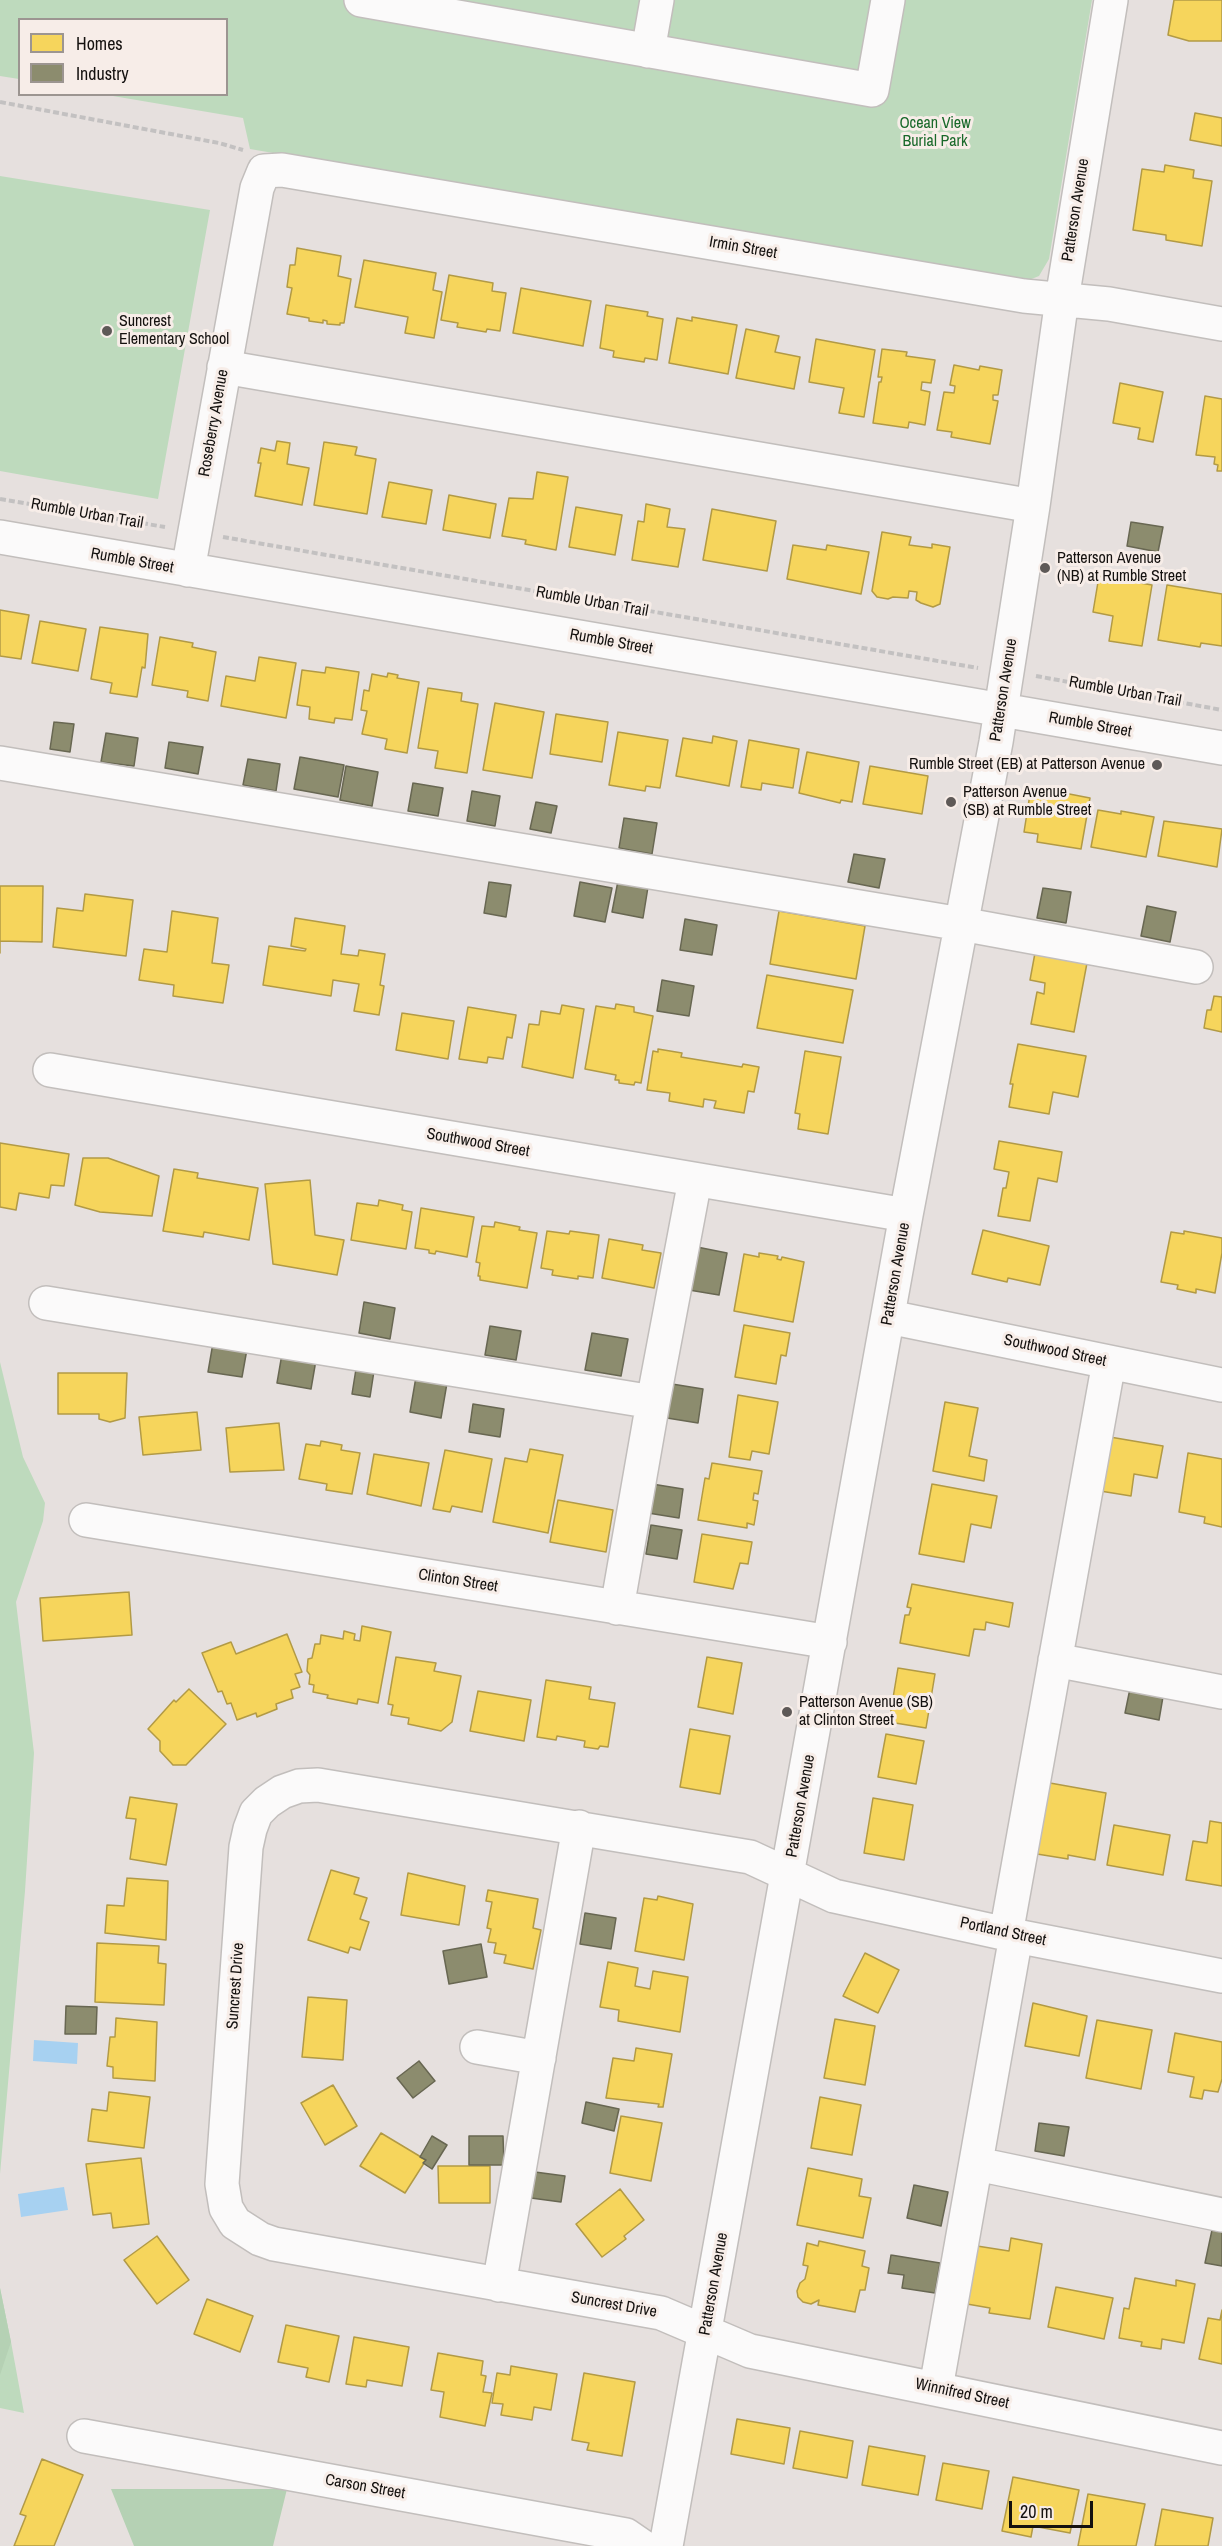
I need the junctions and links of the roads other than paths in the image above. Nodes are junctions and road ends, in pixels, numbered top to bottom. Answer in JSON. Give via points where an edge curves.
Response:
{"nodes":[{"id":1,"x":361,"y":0,"type":"edge"},
{"id":2,"x":657,"y":0,"type":"edge"},
{"id":3,"x":888,"y":0,"type":"edge"},
{"id":4,"x":1111,"y":0,"type":"edge"},
{"id":5,"x":648,"y":51,"type":"junction"},
{"id":6,"x":264,"y":171,"type":"joint"},
{"id":7,"x":1062,"y":299,"type":"junction"},
{"id":8,"x":1222,"y":324,"type":"edge"},
{"id":9,"x":224,"y":367,"type":"junction"},
{"id":10,"x":1033,"y":506,"type":"junction"},
{"id":11,"x":0,"y":537,"type":"edge"},
{"id":12,"x":188,"y":570,"type":"junction"},
{"id":13,"x":1001,"y":710,"type":"junction"},
{"id":14,"x":1222,"y":748,"type":"edge"},
{"id":15,"x":0,"y":763,"type":"edge"},
{"id":16,"x":961,"y":924,"type":"junction"},
{"id":17,"x":1196,"y":967,"type":"dead end"},
{"id":18,"x":50,"y":1070,"type":"dead end"},
{"id":19,"x":695,"y":1180,"type":"junction"},
{"id":20,"x":906,"y":1215,"type":"junction"},
{"id":21,"x":46,"y":1303,"type":"dead end"},
{"id":22,"x":889,"y":1317,"type":"junction"},
{"id":23,"x":1109,"y":1362,"type":"junction"},
{"id":24,"x":1222,"y":1385,"type":"edge"},
{"id":25,"x":653,"y":1402,"type":"junction"},
{"id":26,"x":86,"y":1520,"type":"dead end"},
{"id":27,"x":617,"y":1608,"type":"junction"},
{"id":28,"x":830,"y":1642,"type":"junction"},
{"id":29,"x":1055,"y":1660,"type":"junction"},
{"id":30,"x":1222,"y":1692,"type":"edge"},
{"id":31,"x":579,"y":1827,"type":"junction"},
{"id":32,"x":789,"y":1874,"type":"junction"},
{"id":33,"x":1011,"y":1935,"type":"junction"},
{"id":34,"x":1222,"y":1976,"type":"edge"},
{"id":35,"x":477,"y":2047,"type":"dead end"},
{"id":36,"x":539,"y":2058,"type":"junction"},
{"id":37,"x":977,"y":2164,"type":"junction"},
{"id":38,"x":1222,"y":2215,"type":"edge"},
{"id":39,"x":499,"y":2285,"type":"junction"},
{"id":40,"x":705,"y":2333,"type":"junction"},
{"id":41,"x":936,"y":2388,"type":"junction"},
{"id":42,"x":84,"y":2436,"type":"dead end"},
{"id":43,"x":1222,"y":2448,"type":"edge"},
{"id":44,"x":642,"y":2546,"type":"edge"},
{"id":45,"x":666,"y":2546,"type":"edge"}],
"edges":[{"from":1,"to":5,"type":"street"},
{"from":2,"to":5,"type":"street"},
{"from":3,"to":5,"type":"street","via":[[872,90]]},
{"from":4,"to":7,"type":"street","name":"Patterson Avenue"},
{"from":6,"to":7,"type":"street","name":"Irmin Street","via":[[282,170],[1024,296]]},
{"from":6,"to":9,"type":"street","name":"Roseberry Avenue","via":[[257,188]]},
{"from":7,"to":8,"type":"street","name":"Irmin Street"},
{"from":7,"to":10,"type":"street","name":"Patterson Avenue"},
{"from":9,"to":10,"type":"street"},
{"from":9,"to":12,"type":"street","name":"Roseberry Avenue"},
{"from":10,"to":13,"type":"street","name":"Patterson Avenue"},
{"from":11,"to":12,"type":"street","name":"Rumble Street"},
{"from":12,"to":13,"type":"street","name":"Rumble Street"},
{"from":13,"to":14,"type":"street","name":"Rumble Street"},
{"from":13,"to":16,"type":"street","name":"Patterson Avenue"},
{"from":15,"to":16,"type":"street"},
{"from":16,"to":17,"type":"street"},
{"from":16,"to":20,"type":"street","name":"Patterson Avenue"},
{"from":18,"to":19,"type":"street","name":"Southwood Street"},
{"from":19,"to":20,"type":"street","name":"Southwood Street"},
{"from":19,"to":25,"type":"street"},
{"from":20,"to":22,"type":"street","name":"Patterson Avenue"},
{"from":21,"to":25,"type":"street"},
{"from":22,"to":23,"type":"street","name":"Southwood Street"},
{"from":22,"to":28,"type":"street","name":"Patterson Avenue"},
{"from":23,"to":24,"type":"street","name":"Southwood Street"},
{"from":23,"to":29,"type":"street"},
{"from":25,"to":27,"type":"street"},
{"from":26,"to":27,"type":"street","name":"Clinton Street"},
{"from":27,"to":28,"type":"street","name":"Clinton Street"},
{"from":28,"to":32,"type":"street","name":"Patterson Avenue"},
{"from":29,"to":30,"type":"street"},
{"from":29,"to":33,"type":"street"},
{"from":31,"to":32,"type":"street","name":"Suncrest Drive","via":[[750,1857]]},
{"from":31,"to":36,"type":"street"},
{"from":31,"to":39,"type":"street","name":"Suncrest Drive","via":[[318,1785],[298,1786],[282,1792],[256,1813],[246,1847],[222,2184],[230,2217],[245,2231],[274,2244]]},
{"from":32,"to":33,"type":"street","name":"Portland Street","via":[[834,1896]]},
{"from":32,"to":40,"type":"street","name":"Patterson Avenue"},
{"from":33,"to":34,"type":"street","name":"Portland Street"},
{"from":33,"to":37,"type":"street"},
{"from":35,"to":36,"type":"street"},
{"from":36,"to":39,"type":"street"},
{"from":37,"to":38,"type":"street"},
{"from":37,"to":41,"type":"street"},
{"from":39,"to":40,"type":"street","name":"Suncrest Drive","via":[[661,2313]]},
{"from":40,"to":41,"type":"street","name":"Winnifred Street","via":[[750,2351]]},
{"from":40,"to":45,"type":"street","name":"Patterson Avenue"},
{"from":41,"to":43,"type":"street","name":"Winnifred Street"},
{"from":42,"to":44,"type":"street","name":"Carson Street","via":[[626,2535]]}]}
